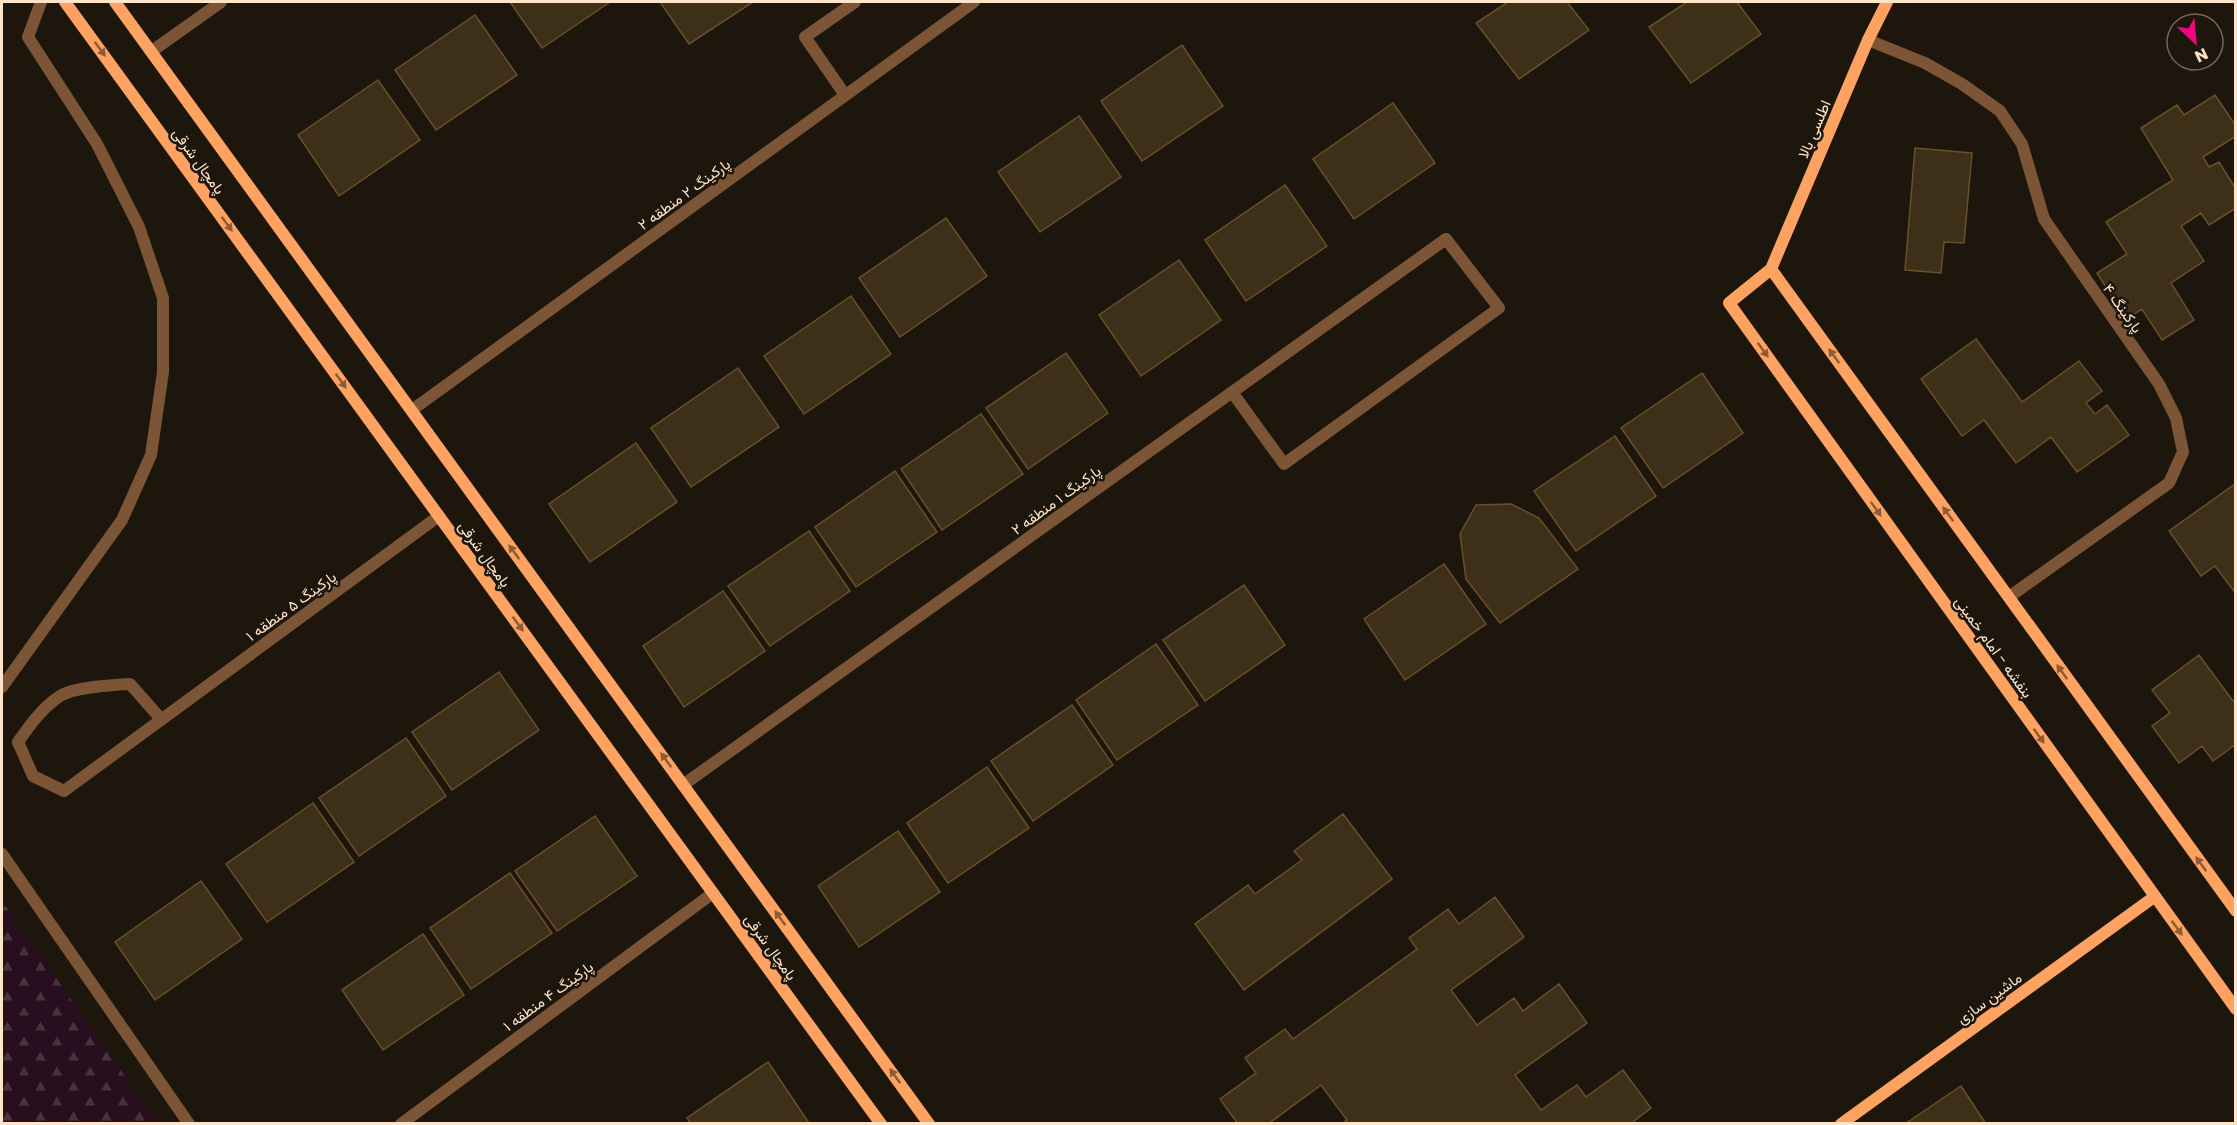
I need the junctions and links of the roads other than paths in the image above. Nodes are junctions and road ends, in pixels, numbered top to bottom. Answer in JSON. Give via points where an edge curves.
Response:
{"nodes":[{"id":1,"x":41,"y":2,"type":"edge"},
{"id":2,"x":65,"y":2,"type":"edge"},
{"id":3,"x":115,"y":2,"type":"edge"},
{"id":4,"x":220,"y":2,"type":"edge"},
{"id":5,"x":855,"y":2,"type":"edge"},
{"id":6,"x":974,"y":2,"type":"edge"},
{"id":7,"x":1887,"y":2,"type":"edge"},
{"id":8,"x":1868,"y":40,"type":"junction"},
{"id":9,"x":152,"y":51,"type":"junction"},
{"id":10,"x":845,"y":95,"type":"junction"},
{"id":11,"x":1771,"y":269,"type":"junction"},
{"id":12,"x":1233,"y":392,"type":"junction"},
{"id":13,"x":412,"y":410,"type":"junction"},
{"id":14,"x":439,"y":516,"type":"junction"},
{"id":15,"x":2009,"y":597,"type":"junction"},
{"id":16,"x":2,"y":687,"type":"edge"},
{"id":17,"x":161,"y":719,"type":"junction"},
{"id":18,"x":684,"y":785,"type":"junction"},
{"id":19,"x":2,"y":854,"type":"edge"},
{"id":20,"x":713,"y":893,"type":"junction"},
{"id":21,"x":2154,"y":897,"type":"junction"},
{"id":22,"x":2235,"y":911,"type":"edge"},
{"id":23,"x":2235,"y":1009,"type":"edge"},
{"id":24,"x":189,"y":1124,"type":"edge"},
{"id":25,"x":401,"y":1124,"type":"edge"},
{"id":26,"x":881,"y":1124,"type":"edge"},
{"id":27,"x":929,"y":1124,"type":"edge"},
{"id":28,"x":1841,"y":1124,"type":"edge"}],
"edges":[{"from":1,"to":16,"type":"street","via":[[28,37],[97,144],[139,227],[163,298],[164,372],[151,455],[122,519]]},
{"from":2,"to":14,"type":"street","name":"پامچال شرقی","one_way":true},
{"from":3,"to":9,"type":"street","name":"پامچال شرقی"},
{"from":4,"to":9,"type":"street"},
{"from":5,"to":10,"type":"street","via":[[805,37]]},
{"from":6,"to":10,"type":"street","name":"پارکینگ ۲ منطقه ۲"},
{"from":7,"to":8,"type":"street","name":"اطلسی بالا"},
{"from":8,"to":11,"type":"street","name":"اطلسی بالا"},
{"from":8,"to":15,"type":"street","name":"پارکینگ ۴","via":[[1925,63],[2000,111],[2022,144],[2044,219],[2159,384],[2175,418],[2182,452],[2169,483]]},
{"from":9,"to":13,"type":"street","name":"پامچال شرقی"},
{"from":10,"to":13,"type":"street","name":"پارکینگ ۲ منطقه ۲"},
{"from":15,"to":11,"type":"street","one_way":true},
{"from":11,"to":21,"type":"street","name":"بنفشه - امام خمینی","one_way":true,"via":[[1729,303]]},
{"from":12,"to":12,"type":"street","name":"پارکینگ ۱ منطقه ۲","via":[[1446,239],[1499,308],[1284,464]]},
{"from":12,"to":18,"type":"street","name":"پارکینگ ۱ منطقه ۲"},
{"from":18,"to":13,"type":"street","name":"پامچال شرقی","one_way":true},
{"from":14,"to":17,"type":"street","name":"پارکینگ ۵ منطقه ۱"},
{"from":14,"to":20,"type":"street","name":"پامچال شرقی","one_way":true},
{"from":22,"to":15,"type":"street","one_way":true},
{"from":17,"to":17,"type":"street","name":"پارکینگ ۵ منطقه ۱","via":[[64,791],[33,776],[18,742],[34,719],[62,695],[97,687],[130,684]]},
{"from":27,"to":18,"type":"street","name":"پامچال شرقی","one_way":true},
{"from":19,"to":24,"type":"street"},
{"from":20,"to":25,"type":"street","name":"پارکینگ ۴ منطقه ۱"},
{"from":20,"to":26,"type":"street","name":"پامچال شرقی"},
{"from":21,"to":23,"type":"street","name":"بنفشه - امام خمینی","one_way":true},
{"from":21,"to":28,"type":"street","name":"ماشین سازی"}]}
